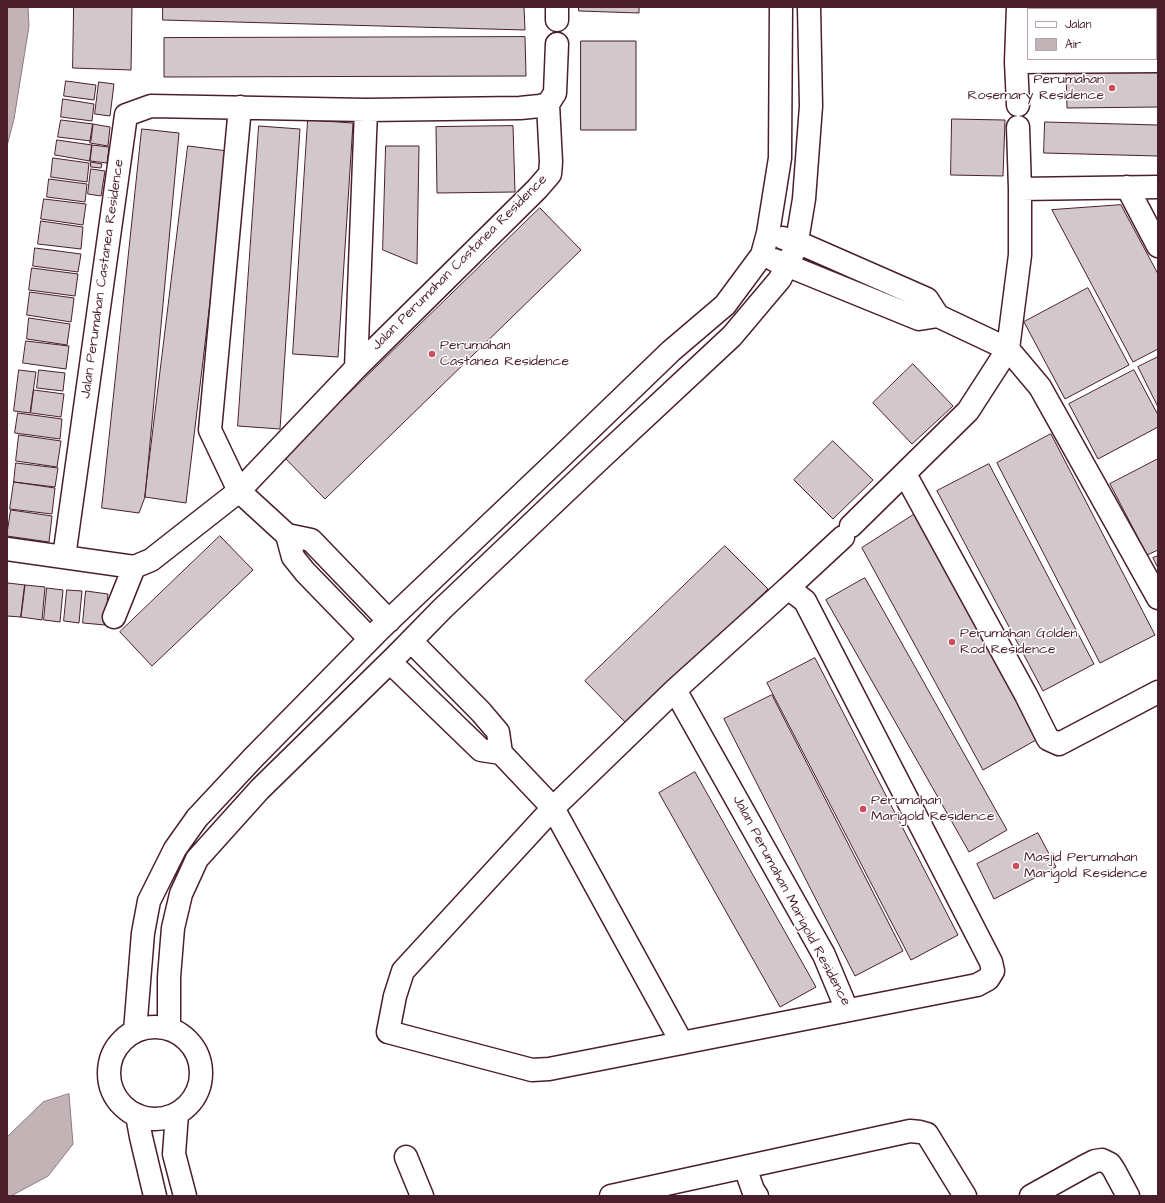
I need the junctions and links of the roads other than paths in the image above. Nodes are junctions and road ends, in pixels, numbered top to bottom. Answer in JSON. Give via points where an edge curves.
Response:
{"nodes":[{"id":1,"x":781,"y":7,"type":"edge"},
{"id":2,"x":809,"y":7,"type":"edge"},
{"id":3,"x":1018,"y":7,"type":"edge"},
{"id":4,"x":557,"y":44,"type":"dead end"},
{"id":5,"x":1158,"y":61,"type":"edge"},
{"id":6,"x":1016,"y":62,"type":"junction"},
{"id":7,"x":548,"y":104,"type":"junction"},
{"id":8,"x":1018,"y":105,"type":"dead end"},
{"id":9,"x":240,"y":107,"type":"junction"},
{"id":10,"x":366,"y":110,"type":"junction"},
{"id":11,"x":1018,"y":127,"type":"dead end"},
{"id":12,"x":1127,"y":187,"type":"junction"},
{"id":13,"x":1158,"y":187,"type":"edge"},
{"id":14,"x":1020,"y":189,"type":"junction"},
{"id":15,"x":768,"y":233,"type":"junction"},
{"id":16,"x":797,"y":242,"type":"junction"},
{"id":17,"x":1158,"y":246,"type":"edge"},
{"id":18,"x":762,"y":255,"type":"junction"},
{"id":19,"x":787,"y":266,"type":"junction"},
{"id":20,"x":938,"y":316,"type":"junction"},
{"id":21,"x":1008,"y":349,"type":"junction"},
{"id":22,"x":356,"y":368,"type":"junction"},
{"id":23,"x":905,"y":474,"type":"junction"},
{"id":24,"x":239,"y":491,"type":"junction"},
{"id":25,"x":287,"y":535,"type":"junction"},
{"id":26,"x":7,"y":549,"type":"edge"},
{"id":27,"x":64,"y":557,"type":"junction"},
{"id":28,"x":134,"y":567,"type":"junction"},
{"id":29,"x":788,"y":588,"type":"junction"},
{"id":30,"x":1158,"y":598,"type":"edge"},
{"id":31,"x":114,"y":617,"type":"dead end"},
{"id":32,"x":388,"y":621,"type":"junction"},
{"id":33,"x":370,"y":639,"type":"junction"},
{"id":34,"x":411,"y":641,"type":"junction"},
{"id":35,"x":390,"y":662,"type":"junction"},
{"id":36,"x":675,"y":690,"type":"junction"},
{"id":37,"x":1158,"y":692,"type":"edge"},
{"id":38,"x":502,"y":754,"type":"junction"},
{"id":39,"x":553,"y":808,"type":"junction"},
{"id":40,"x":847,"y":1010,"type":"junction"},
{"id":41,"x":169,"y":1029,"type":"junction"},
{"id":42,"x":135,"y":1031,"type":"junction"},
{"id":43,"x":682,"y":1043,"type":"junction"},
{"id":44,"x":177,"y":1114,"type":"junction"},
{"id":45,"x":137,"y":1115,"type":"junction"},
{"id":46,"x":406,"y":1158,"type":"dead end"},
{"id":47,"x":745,"y":1167,"type":"junction"},
{"id":48,"x":155,"y":1196,"type":"edge"},
{"id":49,"x":185,"y":1196,"type":"edge"},
{"id":50,"x":422,"y":1196,"type":"edge"},
{"id":51,"x":611,"y":1196,"type":"edge"},
{"id":52,"x":757,"y":1196,"type":"edge"},
{"id":53,"x":964,"y":1196,"type":"edge"},
{"id":54,"x":1031,"y":1196,"type":"edge"},
{"id":55,"x":1128,"y":1196,"type":"edge"}],
"edges":[{"from":1,"to":15,"type":"street","via":[[780,158]]},
{"from":2,"to":16,"type":"street","via":[[811,106],[804,199]]},
{"from":3,"to":6,"type":"street"},
{"from":4,"to":7,"type":"street","name":"Jalan Perumahan Castanea Residence","via":[[555,93]]},
{"from":5,"to":6,"type":"street"},
{"from":6,"to":8,"type":"street"},
{"from":7,"to":10,"type":"street","name":"Jalan Perumahan Castanea Residence","via":[[520,108]]},
{"from":7,"to":22,"type":"street","name":"Jalan Perumahan Castanea Residence","via":[[550,174],[537,190]]},
{"from":9,"to":10,"type":"street","name":"Jalan Perumahan Castanea Residence"},
{"from":9,"to":24,"type":"street","via":[[210,430]]},
{"from":9,"to":27,"type":"street","name":"Jalan Perumahan Castanea Residence","via":[[151,106],[126,116]]},
{"from":10,"to":22,"type":"street","name":"Jalan Perumahan Castanea Residence"},
{"from":11,"to":14,"type":"street"},
{"from":12,"to":13,"type":"street"},
{"from":12,"to":14,"type":"street"},
{"from":12,"to":17,"type":"street"},
{"from":14,"to":21,"type":"street","via":[[1020,255]]},
{"from":15,"to":16,"type":"street"},
{"from":15,"to":18,"type":"street"},
{"from":16,"to":19,"type":"street"},
{"from":16,"to":20,"type":"street","via":[[927,299]]},
{"from":18,"to":19,"type":"street"},
{"from":18,"to":32,"type":"street","via":[[725,304],[670,351]]},
{"from":19,"to":20,"type":"street","via":[[919,319]]},
{"from":19,"to":34,"type":"street","via":[[780,279],[732,336]]},
{"from":20,"to":21,"type":"street"},
{"from":21,"to":23,"type":"street","via":[[968,411]]},
{"from":21,"to":30,"type":"street","via":[[1040,387]]},
{"from":22,"to":24,"type":"street","name":"Jalan Perumahan Castanea Residence"},
{"from":23,"to":29,"type":"street"},
{"from":23,"to":37,"type":"street","via":[[1048,739],[1059,744]]},
{"from":24,"to":25,"type":"street"},
{"from":24,"to":28,"type":"street","name":"Jalan Perumahan Castanea Residence","via":[[151,560]]},
{"from":25,"to":32,"type":"street","via":[[311,540]]},
{"from":25,"to":33,"type":"street","via":[[293,557]]},
{"from":26,"to":27,"type":"street"},
{"from":27,"to":28,"type":"street"},
{"from":28,"to":31,"type":"street"},
{"from":29,"to":36,"type":"street"},
{"from":29,"to":40,"type":"street","name":"Jalan Perumahan Marigold Residence","via":[[805,601],[991,962],[993,971],[988,978],[976,984]]},
{"from":32,"to":33,"type":"street"},
{"from":33,"to":42,"type":"street","via":[[252,758],[197,818],[175,849],[149,901],[143,933]]},
{"from":34,"to":35,"type":"street"},
{"from":34,"to":38,"type":"street","via":[[498,732]]},
{"from":35,"to":38,"type":"street","via":[[481,750]]},
{"from":35,"to":41,"type":"street","via":[[260,789],[197,859],[181,894],[173,928],[169,977]]},
{"from":36,"to":39,"type":"street"},
{"from":36,"to":40,"type":"street","name":"Jalan Perumahan Marigold Residence","via":[[824,955]]},
{"from":38,"to":39,"type":"street"},
{"from":39,"to":43,"type":"street"},
{"from":39,"to":43,"type":"street","via":[[403,971],[388,1032],[532,1070],[550,1069]]},
{"from":40,"to":43,"type":"street"},
{"from":41,"to":42,"type":"street","via":[[160,1026]]},
{"from":41,"to":44,"type":"street","via":[[184,1036],[193,1046],[199,1057],[201,1070],[201,1083],[196,1095]]},
{"from":42,"to":45,"type":"street","via":[[124,1038],[116,1048],[109,1072],[116,1097],[125,1108]]},
{"from":44,"to":45,"type":"street","via":[[151,1119]]},
{"from":44,"to":49,"type":"street","via":[[174,1154]]},
{"from":45,"to":48,"type":"street"},
{"from":46,"to":50,"type":"street"},
{"from":47,"to":51,"type":"street"},
{"from":47,"to":52,"type":"street"},
{"from":47,"to":53,"type":"street","via":[[920,1132],[927,1134]]},
{"from":54,"to":55,"type":"street","via":[[1085,1166],[1102,1160],[1110,1164]]}]}
